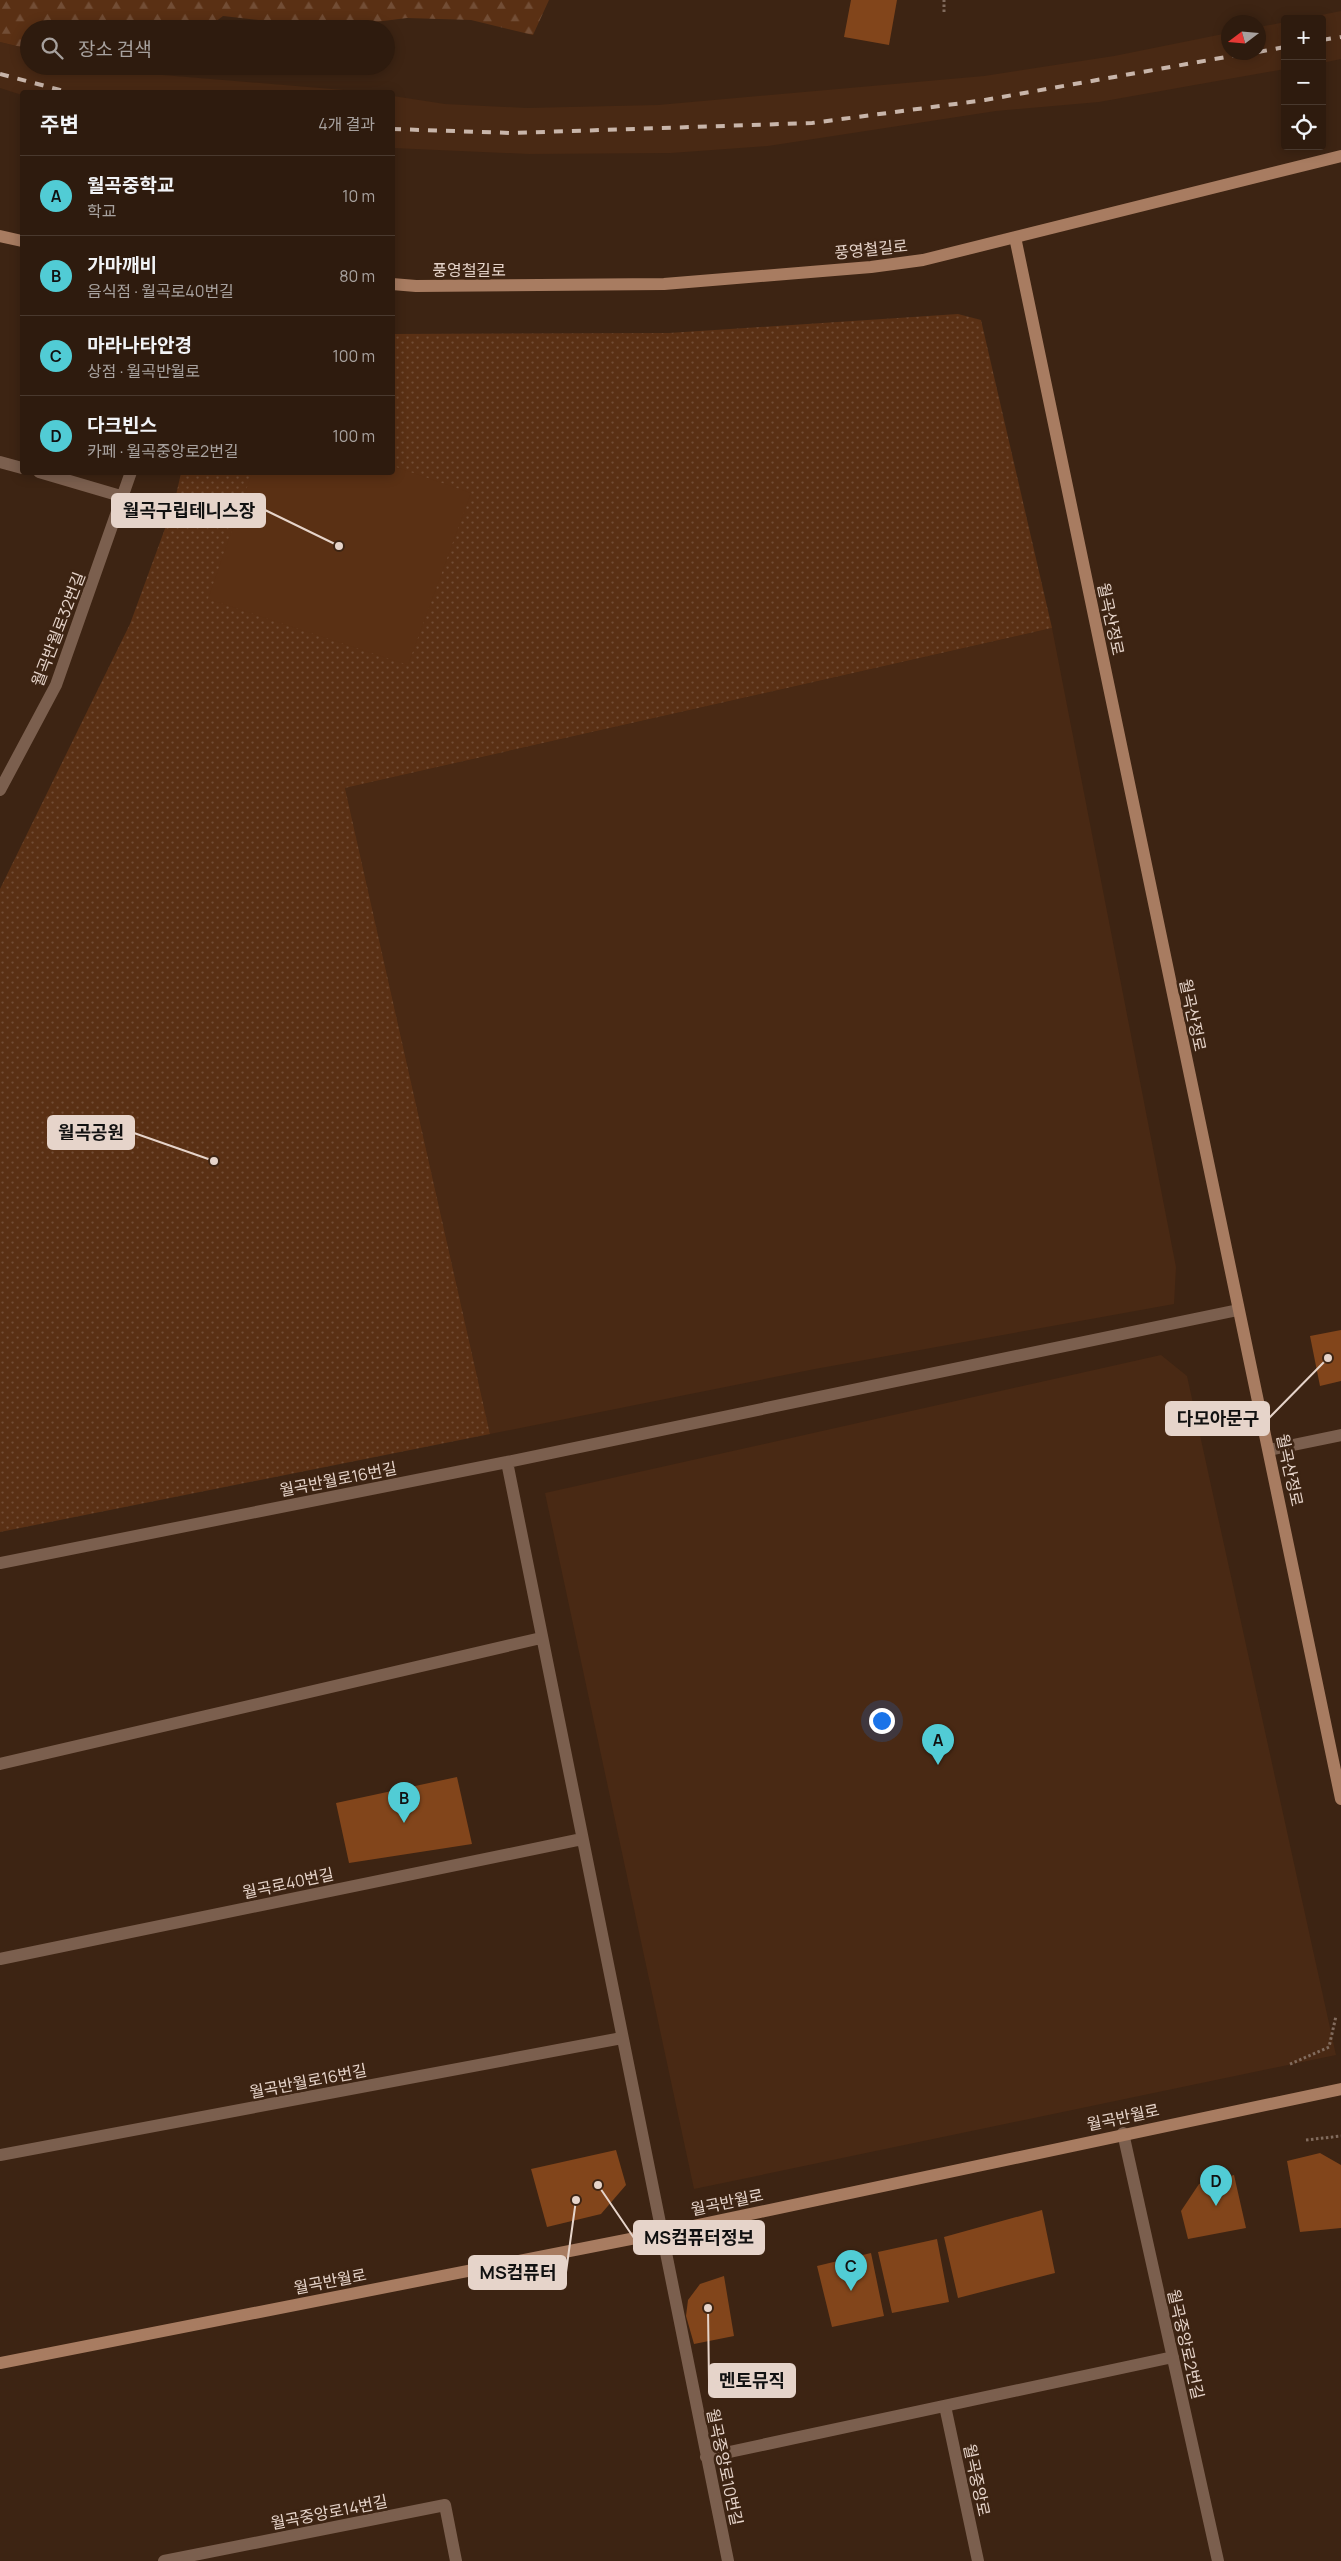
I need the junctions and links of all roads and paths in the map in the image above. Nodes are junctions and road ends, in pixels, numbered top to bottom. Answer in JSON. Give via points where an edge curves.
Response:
{"nodes":[{"id":1,"x":944,"y":0,"type":"edge"},
{"id":2,"x":944,"y":12,"type":"dead end"},
{"id":3,"x":1341,"y":156,"type":"edge"},
{"id":4,"x":0,"y":236,"type":"edge"},
{"id":5,"x":1015,"y":237,"type":"junction"},
{"id":6,"x":20,"y":241,"type":"edge"},
{"id":7,"x":395,"y":284,"type":"edge"},
{"id":8,"x":0,"y":462,"type":"edge"},
{"id":9,"x":20,"y":467,"type":"edge"},
{"id":10,"x":50,"y":475,"type":"edge"},
{"id":11,"x":130,"y":475,"type":"edge"},
{"id":12,"x":124,"y":496,"type":"junction"},
{"id":13,"x":0,"y":790,"type":"edge"},
{"id":14,"x":1238,"y":1310,"type":"junction"},
{"id":15,"x":1341,"y":1435,"type":"edge"},
{"id":16,"x":1269,"y":1450,"type":"junction"},
{"id":17,"x":507,"y":1462,"type":"junction"},
{"id":18,"x":0,"y":1562,"type":"edge"},
{"id":19,"x":541,"y":1638,"type":"junction"},
{"id":20,"x":0,"y":1764,"type":"edge"},
{"id":21,"x":1341,"y":1799,"type":"edge"},
{"id":22,"x":582,"y":1839,"type":"junction"},
{"id":23,"x":0,"y":1959,"type":"edge"},
{"id":24,"x":1336,"y":2016,"type":"dead end"},
{"id":25,"x":622,"y":2038,"type":"junction"},
{"id":26,"x":1290,"y":2064,"type":"dead end"},
{"id":27,"x":1341,"y":2089,"type":"edge"},
{"id":28,"x":1123,"y":2134,"type":"junction"},
{"id":29,"x":1341,"y":2136,"type":"edge"},
{"id":30,"x":1306,"y":2140,"type":"dead end"},
{"id":31,"x":0,"y":2155,"type":"edge"},
{"id":32,"x":660,"y":2233,"type":"junction"},
{"id":33,"x":1172,"y":2357,"type":"junction"},
{"id":34,"x":0,"y":2363,"type":"edge"},
{"id":35,"x":945,"y":2406,"type":"junction"},
{"id":36,"x":706,"y":2457,"type":"junction"},
{"id":37,"x":164,"y":2561,"type":"edge"},
{"id":38,"x":456,"y":2561,"type":"edge"},
{"id":39,"x":728,"y":2561,"type":"edge"},
{"id":40,"x":978,"y":2561,"type":"edge"},
{"id":41,"x":1218,"y":2561,"type":"edge"}],
"edges":[{"from":1,"to":2,"type":"path"},
{"from":3,"to":5,"type":"street","name":"풍영철길로"},
{"from":4,"to":6,"type":"street"},
{"from":5,"to":7,"type":"street","name":"풍영철길로","via":[[923,260],[871,267],[664,284]]},
{"from":5,"to":14,"type":"street","name":"월곡산정로"},
{"from":8,"to":9,"type":"street"},
{"from":10,"to":12,"type":"street"},
{"from":11,"to":12,"type":"street","name":"월곡반월로32번길"},
{"from":12,"to":13,"type":"street","name":"월곡반월로32번길","via":[[56,685]]},
{"from":14,"to":16,"type":"street","name":"월곡산정로"},
{"from":14,"to":17,"type":"street","name":"월곡반월로16번길"},
{"from":15,"to":16,"type":"street"},
{"from":16,"to":21,"type":"street","name":"월곡산정로"},
{"from":17,"to":18,"type":"street","name":"월곡반월로16번길"},
{"from":17,"to":19,"type":"street"},
{"from":19,"to":20,"type":"street"},
{"from":19,"to":22,"type":"street"},
{"from":22,"to":23,"type":"street","name":"월곡로40번길"},
{"from":22,"to":25,"type":"street"},
{"from":24,"to":26,"type":"path","via":[[1329,2047]]},
{"from":25,"to":31,"type":"street","name":"월곡반월로16번길"},
{"from":25,"to":32,"type":"street"},
{"from":27,"to":28,"type":"street","name":"월곡반월로"},
{"from":28,"to":32,"type":"street","name":"월곡반월로"},
{"from":28,"to":33,"type":"street","name":"월곡중앙로2번길"},
{"from":29,"to":30,"type":"path"},
{"from":32,"to":34,"type":"street","name":"월곡반월로"},
{"from":32,"to":36,"type":"street","name":"월곡중앙로10번길"},
{"from":33,"to":35,"type":"street"},
{"from":33,"to":41,"type":"street","name":"월곡중앙로2번길"},
{"from":35,"to":36,"type":"street"},
{"from":35,"to":40,"type":"street","name":"월곡중앙로"},
{"from":36,"to":39,"type":"street","name":"월곡중앙로10번길"},
{"from":37,"to":38,"type":"street","name":"월곡중앙로14번길","via":[[445,2505]]}]}
